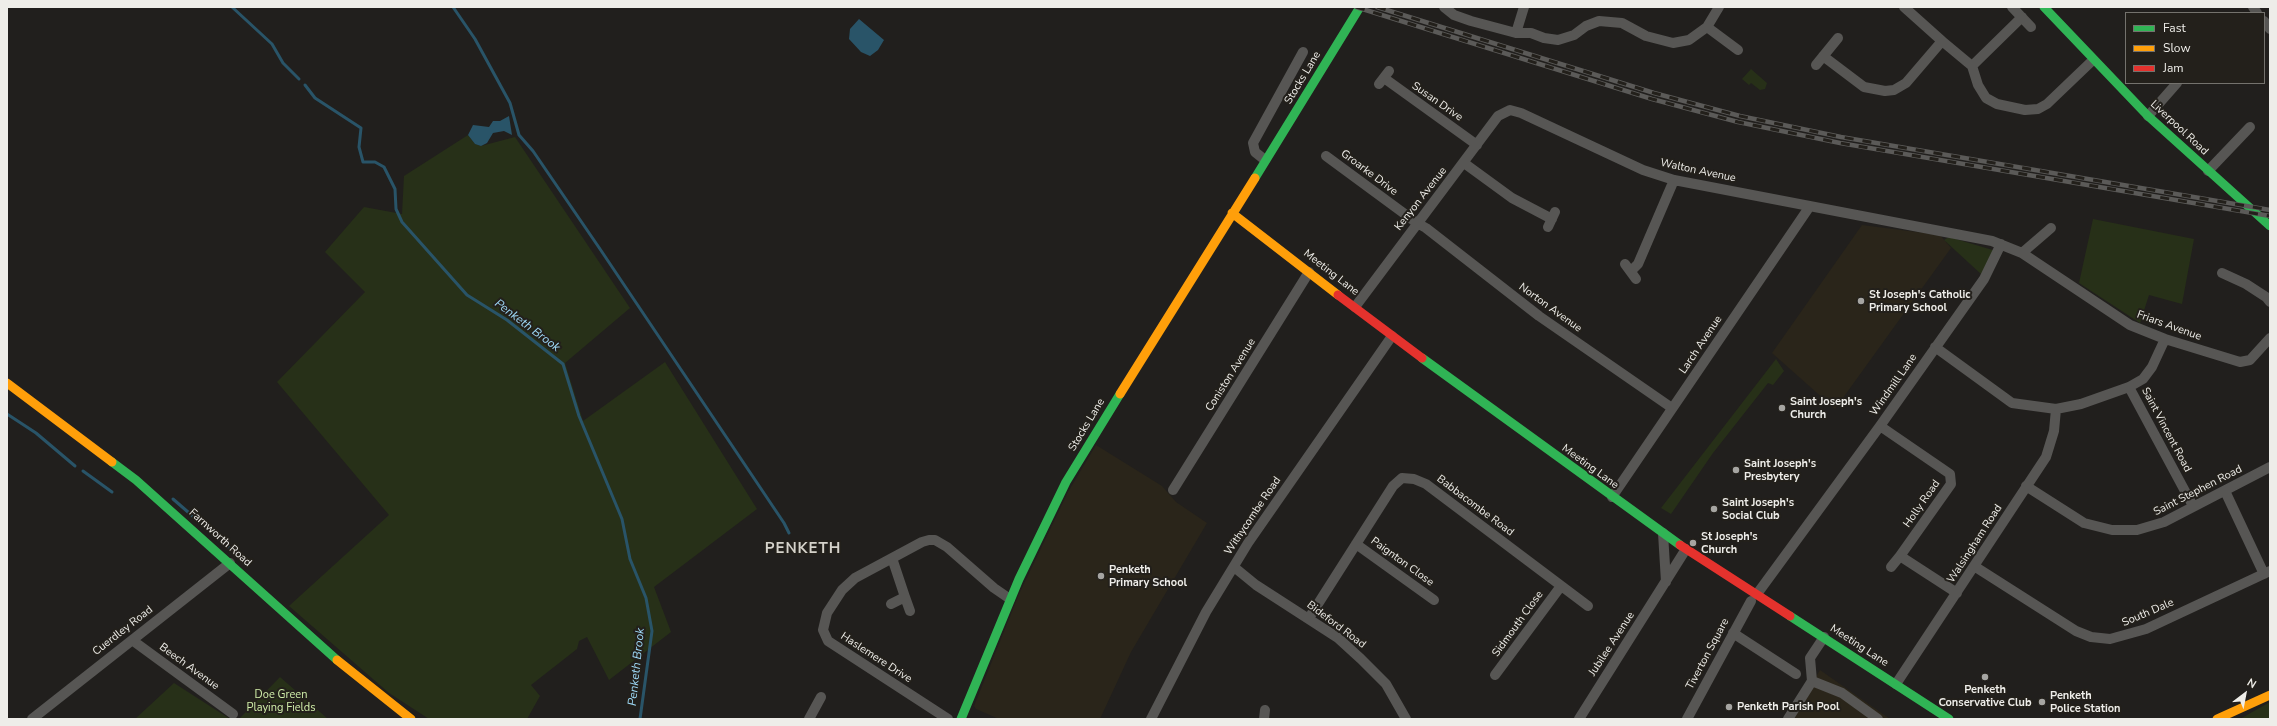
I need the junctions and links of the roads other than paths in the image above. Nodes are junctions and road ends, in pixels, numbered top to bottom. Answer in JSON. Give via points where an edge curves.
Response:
{"nodes":[{"id":1,"x":1360,"y":7,"type":"edge"},
{"id":2,"x":1444,"y":7,"type":"edge"},
{"id":3,"x":1524,"y":7,"type":"edge"},
{"id":4,"x":1719,"y":7,"type":"edge"},
{"id":5,"x":1904,"y":7,"type":"edge"},
{"id":6,"x":2012,"y":7,"type":"edge"},
{"id":7,"x":2044,"y":7,"type":"edge"},
{"id":8,"x":2022,"y":17,"type":"junction"},
{"id":9,"x":1707,"y":27,"type":"junction"},
{"id":10,"x":2031,"y":27,"type":"dead end"},
{"id":11,"x":1516,"y":32,"type":"junction"},
{"id":12,"x":1838,"y":38,"type":"dead end"},
{"id":13,"x":1942,"y":41,"type":"junction"},
{"id":14,"x":1302,"y":49,"type":"dead end"},
{"id":15,"x":1738,"y":50,"type":"dead end"},
{"id":16,"x":1823,"y":56,"type":"junction"},
{"id":17,"x":2093,"y":60,"type":"junction"},
{"id":18,"x":1816,"y":65,"type":"dead end"},
{"id":19,"x":1972,"y":66,"type":"junction"},
{"id":20,"x":1384,"y":77,"type":"dead end"},
{"id":21,"x":2176,"y":84,"type":"edge"},
{"id":22,"x":1510,"y":110,"type":"joint"},
{"id":23,"x":2148,"y":116,"type":"junction"},
{"id":24,"x":2250,"y":127,"type":"dead end"},
{"id":25,"x":1477,"y":145,"type":"junction"},
{"id":26,"x":1326,"y":156,"type":"dead end"},
{"id":27,"x":1265,"y":160,"type":"junction"},
{"id":28,"x":1464,"y":163,"type":"junction"},
{"id":29,"x":2208,"y":171,"type":"junction"},
{"id":30,"x":1674,"y":180,"type":"junction"},
{"id":31,"x":1810,"y":206,"type":"junction"},
{"id":32,"x":1232,"y":213,"type":"junction"},
{"id":33,"x":1869,"y":217,"type":"joint"},
{"id":34,"x":1551,"y":220,"type":"dead end"},
{"id":35,"x":1416,"y":223,"type":"junction"},
{"id":36,"x":2270,"y":226,"type":"edge"},
{"id":37,"x":2051,"y":229,"type":"dead end"},
{"id":38,"x":2001,"y":244,"type":"junction"},
{"id":39,"x":2022,"y":253,"type":"junction"},
{"id":40,"x":1631,"y":271,"type":"dead end"},
{"id":41,"x":1309,"y":272,"type":"junction"},
{"id":42,"x":2222,"y":273,"type":"dead end"},
{"id":43,"x":2270,"y":302,"type":"edge"},
{"id":44,"x":1355,"y":307,"type":"junction"},
{"id":45,"x":1392,"y":336,"type":"junction"},
{"id":46,"x":2270,"y":338,"type":"edge"},
{"id":47,"x":2165,"y":339,"type":"junction"},
{"id":48,"x":1935,"y":347,"type":"junction"},
{"id":49,"x":7,"y":383,"type":"edge"},
{"id":50,"x":2129,"y":387,"type":"junction"},
{"id":51,"x":1672,"y":408,"type":"junction"},
{"id":52,"x":2056,"y":409,"type":"junction"},
{"id":53,"x":1880,"y":426,"type":"junction"},
{"id":54,"x":2270,"y":467,"type":"edge"},
{"id":55,"x":2026,"y":486,"type":"junction"},
{"id":56,"x":1173,"y":490,"type":"dead end"},
{"id":57,"x":2225,"y":491,"type":"junction"},
{"id":58,"x":1612,"y":497,"type":"junction"},
{"id":59,"x":2193,"y":506,"type":"junction"},
{"id":60,"x":1663,"y":533,"type":"junction"},
{"id":61,"x":1356,"y":544,"type":"junction"},
{"id":62,"x":1686,"y":549,"type":"junction"},
{"id":63,"x":1900,"y":556,"type":"junction"},
{"id":64,"x":892,"y":558,"type":"junction"},
{"id":65,"x":230,"y":563,"type":"junction"},
{"id":66,"x":1974,"y":566,"type":"junction"},
{"id":67,"x":1234,"y":567,"type":"junction"},
{"id":68,"x":1891,"y":567,"type":"dead end"},
{"id":69,"x":2267,"y":573,"type":"edge"},
{"id":70,"x":1666,"y":582,"type":"junction"},
{"id":71,"x":1560,"y":586,"type":"junction"},
{"id":72,"x":1957,"y":593,"type":"junction"},
{"id":73,"x":905,"y":597,"type":"junction"},
{"id":74,"x":1754,"y":597,"type":"junction"},
{"id":75,"x":1010,"y":599,"type":"junction"},
{"id":76,"x":1434,"y":600,"type":"dead end"},
{"id":77,"x":891,"y":604,"type":"dead end"},
{"id":78,"x":1588,"y":606,"type":"dead end"},
{"id":79,"x":910,"y":611,"type":"dead end"},
{"id":80,"x":1309,"y":618,"type":"junction"},
{"id":81,"x":1733,"y":633,"type":"junction"},
{"id":82,"x":1824,"y":637,"type":"junction"},
{"id":83,"x":132,"y":640,"type":"junction"},
{"id":84,"x":1796,"y":674,"type":"dead end"},
{"id":85,"x":1495,"y":675,"type":"dead end"},
{"id":86,"x":1812,"y":681,"type":"junction"},
{"id":87,"x":1896,"y":684,"type":"junction"},
{"id":88,"x":2270,"y":695,"type":"edge"},
{"id":89,"x":821,"y":697,"type":"dead end"},
{"id":90,"x":233,"y":714,"type":"dead end"},
{"id":91,"x":32,"y":719,"type":"edge"},
{"id":92,"x":411,"y":719,"type":"edge"},
{"id":93,"x":809,"y":719,"type":"edge"},
{"id":94,"x":948,"y":719,"type":"edge"},
{"id":95,"x":961,"y":719,"type":"edge"},
{"id":96,"x":1151,"y":719,"type":"edge"},
{"id":97,"x":1406,"y":719,"type":"edge"},
{"id":98,"x":1579,"y":719,"type":"edge"},
{"id":99,"x":1687,"y":719,"type":"edge"},
{"id":100,"x":1788,"y":719,"type":"edge"},
{"id":101,"x":1878,"y":719,"type":"edge"},
{"id":102,"x":1949,"y":719,"type":"edge"},
{"id":103,"x":2217,"y":719,"type":"edge"}],
"edges":[{"from":1,"to":27,"type":"main road","name":"Stocks Lane"},
{"from":2,"to":11,"type":"street","via":[[1454,15],[1470,21]]},
{"from":3,"to":11,"type":"street"},
{"from":4,"to":9,"type":"street"},
{"from":5,"to":13,"type":"street"},
{"from":6,"to":8,"type":"street"},
{"from":7,"to":17,"type":"main road","name":"Liverpool Road"},
{"from":8,"to":10,"type":"street"},
{"from":8,"to":19,"type":"street"},
{"from":9,"to":11,"type":"street","via":[[1689,40],[1673,43],[1646,36],[1622,23],[1605,21],[1586,26],[1574,35],[1558,40]]},
{"from":9,"to":15,"type":"street"},
{"from":12,"to":16,"type":"street"},
{"from":13,"to":16,"type":"street","via":[[1906,83],[1890,91],[1874,91],[1864,87]]},
{"from":13,"to":19,"type":"street"},
{"from":14,"to":27,"type":"street","name":"Stocks Lane","via":[[1253,143],[1255,152]]},
{"from":16,"to":18,"type":"street"},
{"from":17,"to":19,"type":"street","via":[[2047,104],[2038,109],[2025,110],[1997,104],[1986,98],[1978,85]]},
{"from":17,"to":23,"type":"main road","name":"Liverpool Road"},
{"from":20,"to":25,"type":"street","name":"Susan Drive"},
{"from":21,"to":23,"type":"street"},
{"from":22,"to":25,"type":"street","name":"Kenyon Avenue","via":[[1498,116]]},
{"from":22,"to":30,"type":"street","name":"Walton Avenue","via":[[1643,170]]},
{"from":23,"to":29,"type":"main road","name":"Liverpool Road"},
{"from":24,"to":29,"type":"street"},
{"from":25,"to":28,"type":"street","name":"Kenyon Avenue"},
{"from":26,"to":35,"type":"street","name":"Groarke Drive"},
{"from":27,"to":32,"type":"main road","name":"Stocks Lane"},
{"from":28,"to":34,"type":"street","via":[[1512,198]]},
{"from":28,"to":35,"type":"street","name":"Kenyon Avenue"},
{"from":29,"to":36,"type":"main road","name":"Liverpool Road"},
{"from":30,"to":31,"type":"street","name":"Walton Avenue"},
{"from":30,"to":40,"type":"street","via":[[1638,264]]},
{"from":31,"to":33,"type":"street","name":"Walton Avenue"},
{"from":31,"to":51,"type":"street","name":"Larch Avenue"},
{"from":32,"to":41,"type":"main road","name":"Meeting Lane"},
{"from":32,"to":75,"type":"main road","name":"Stocks Lane","via":[[1066,482]]},
{"from":33,"to":38,"type":"street","name":"Friars Avenue"},
{"from":35,"to":44,"type":"street","name":"Kenyon Avenue"},
{"from":35,"to":51,"type":"street","name":"Norton Avenue","via":[[1426,228],[1539,316]]},
{"from":37,"to":39,"type":"street"},
{"from":38,"to":39,"type":"street","name":"Friars Avenue"},
{"from":38,"to":48,"type":"street","name":"Windmill Lane","via":[[1984,279]]},
{"from":39,"to":47,"type":"street","name":"Friars Avenue","via":[[2130,325]]},
{"from":41,"to":44,"type":"main road","name":"Meeting Lane"},
{"from":41,"to":56,"type":"street","name":"Coniston Avenue"},
{"from":42,"to":43,"type":"street","via":[[2246,284]]},
{"from":44,"to":45,"type":"main road","name":"Meeting Lane"},
{"from":45,"to":58,"type":"main road","name":"Meeting Lane"},
{"from":45,"to":67,"type":"street","name":"Withycombe Road"},
{"from":46,"to":47,"type":"street","name":"Friars Avenue","via":[[2250,360],[2240,362]]},
{"from":47,"to":50,"type":"street","via":[[2152,367],[2143,378]]},
{"from":48,"to":52,"type":"street","via":[[2012,403]]},
{"from":48,"to":53,"type":"street","name":"Windmill Lane"},
{"from":49,"to":65,"type":"main road","name":"Farnworth Road","via":[[136,480]]},
{"from":50,"to":52,"type":"street","via":[[2081,404]]},
{"from":50,"to":59,"type":"street","name":"Saint Vincent Road"},
{"from":51,"to":58,"type":"street","name":"Larch Avenue"},
{"from":52,"to":55,"type":"street","name":"Walsingham Road","via":[[2054,430],[2046,457]]},
{"from":53,"to":63,"type":"street","name":"Holly Road","via":[[1950,474],[1950,484]]},
{"from":53,"to":74,"type":"street","name":"Windmill Lane"},
{"from":54,"to":57,"type":"street","name":"Saint Stephen Road"},
{"from":55,"to":59,"type":"street","name":"Saint Stephen Road","via":[[2084,523],[2112,530],[2151,527]]},
{"from":55,"to":66,"type":"street","name":"Walsingham Road"},
{"from":57,"to":59,"type":"street","name":"Saint Stephen Road"},
{"from":57,"to":69,"type":"street"},
{"from":58,"to":60,"type":"main road","name":"Meeting Lane"},
{"from":60,"to":62,"type":"main road","name":"Meeting Lane"},
{"from":60,"to":70,"type":"street"},
{"from":61,"to":71,"type":"street","name":"Babbacombe Road","via":[[1393,486],[1402,478],[1414,479],[1426,484]]},
{"from":61,"to":76,"type":"street","name":"Paignton Close"},
{"from":61,"to":80,"type":"street","name":"Babbacombe Road"},
{"from":62,"to":70,"type":"street","name":"Jubilee Avenue"},
{"from":62,"to":74,"type":"main road","name":"Meeting Lane"},
{"from":63,"to":68,"type":"street","name":"Holly Road"},
{"from":63,"to":72,"type":"street"},
{"from":64,"to":73,"type":"street"},
{"from":64,"to":75,"type":"street","name":"Haslemere Drive","via":[[922,542],[936,540],[947,546]]},
{"from":64,"to":94,"type":"street","name":"Haslemere Drive","via":[[855,578],[842,590],[824,618],[825,635],[834,646]]},
{"from":65,"to":83,"type":"street","name":"Cuerdley Road"},
{"from":65,"to":92,"type":"main road","name":"Farnworth Road","via":[[336,659]]},
{"from":66,"to":69,"type":"street","name":"South Dale","via":[[2076,631],[2101,639],[2120,638],[2146,629]]},
{"from":66,"to":72,"type":"street","name":"Walsingham Road"},
{"from":67,"to":80,"type":"street","name":"Bideford Road","via":[[1256,585]]},
{"from":67,"to":96,"type":"street","name":"Withycombe Road","via":[[1206,612]]},
{"from":70,"to":98,"type":"street","name":"Jubilee Avenue"},
{"from":71,"to":78,"type":"street","name":"Babbacombe Road"},
{"from":71,"to":85,"type":"street","name":"Sidmouth Close"},
{"from":72,"to":87,"type":"street","name":"Walsingham Road"},
{"from":73,"to":77,"type":"street"},
{"from":73,"to":79,"type":"street"},
{"from":74,"to":81,"type":"street","name":"Tiverton Square"},
{"from":74,"to":82,"type":"main road","name":"Meeting Lane"},
{"from":75,"to":95,"type":"main road","name":"Stocks Lane"},
{"from":80,"to":97,"type":"street","name":"Bideford Road","via":[[1338,638],[1386,684]]},
{"from":81,"to":84,"type":"street"},
{"from":81,"to":99,"type":"street","name":"Tiverton Square"},
{"from":82,"to":86,"type":"street","via":[[1810,658]]},
{"from":82,"to":87,"type":"main road","name":"Meeting Lane"},
{"from":83,"to":90,"type":"street","name":"Beech Avenue"},
{"from":83,"to":91,"type":"street","name":"Cuerdley Road"},
{"from":86,"to":100,"type":"street"},
{"from":86,"to":101,"type":"street","via":[[1842,693]]},
{"from":87,"to":102,"type":"main road","name":"Meeting Lane"},
{"from":88,"to":103,"type":"main road"},
{"from":89,"to":93,"type":"street"}]}
